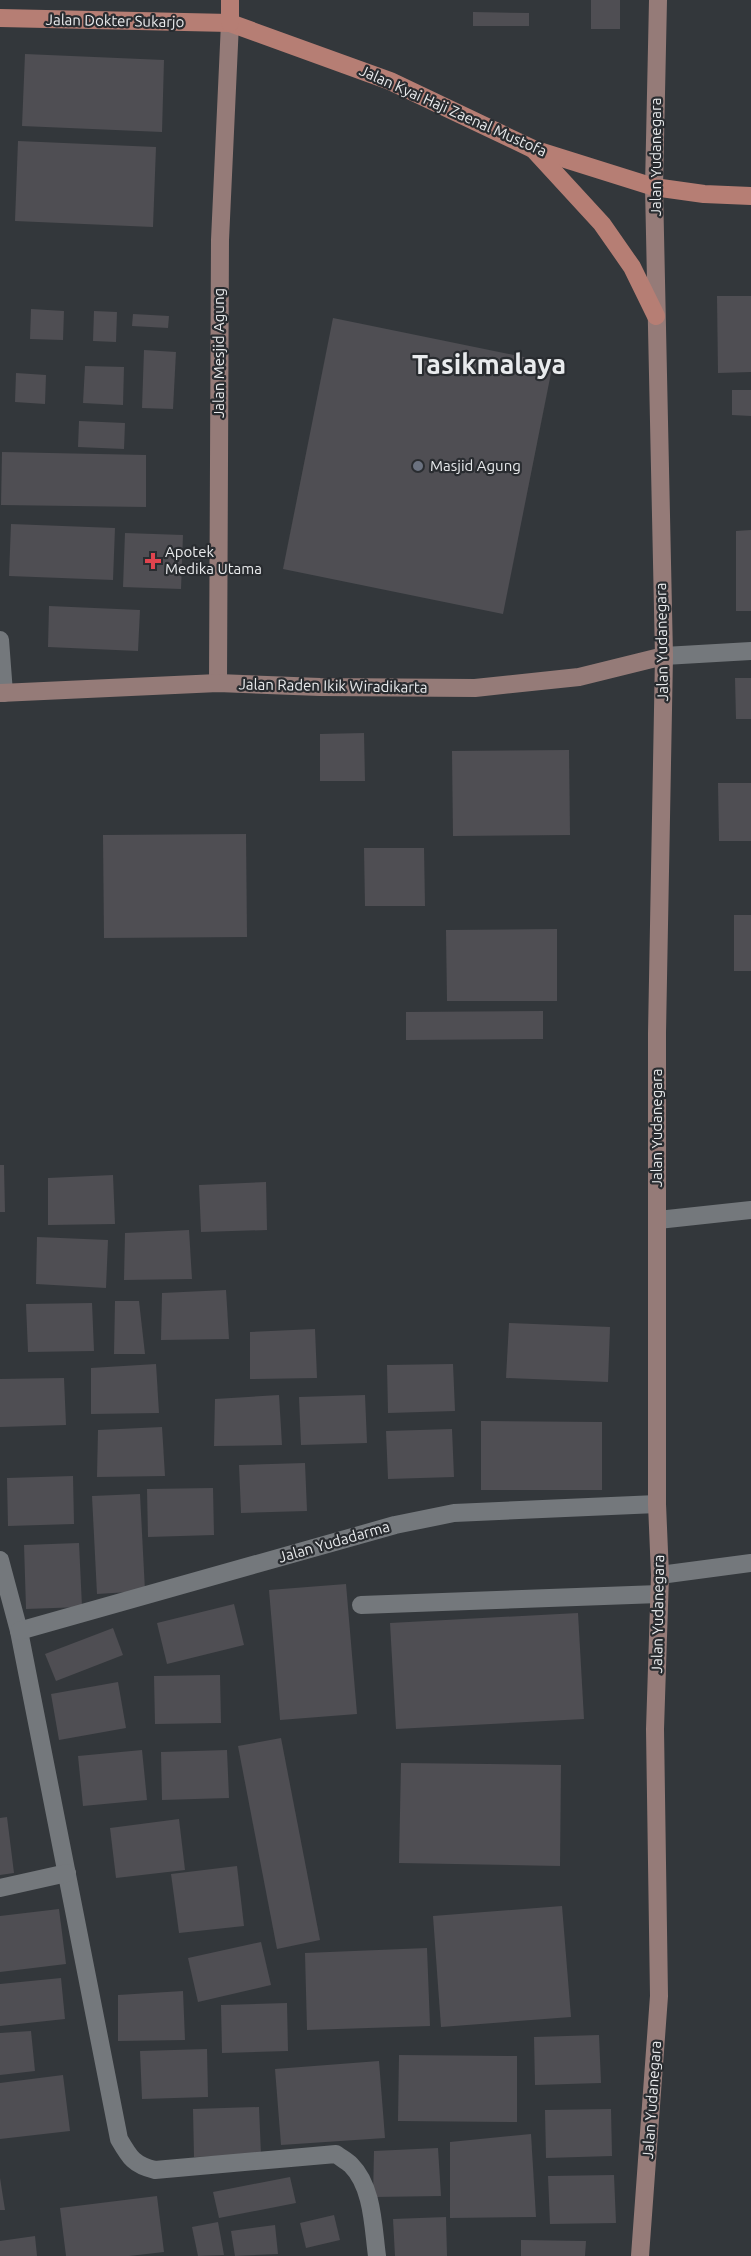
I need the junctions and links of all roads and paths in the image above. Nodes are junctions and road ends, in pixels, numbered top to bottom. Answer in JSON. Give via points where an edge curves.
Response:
{"nodes":[{"id":1,"x":230,"y":0,"type":"edge"},
{"id":2,"x":658,"y":0,"type":"edge"},
{"id":3,"x":0,"y":18,"type":"edge"},
{"id":4,"x":230,"y":23,"type":"junction"},
{"id":5,"x":533,"y":149,"type":"junction"},
{"id":6,"x":654,"y":188,"type":"junction"},
{"id":7,"x":751,"y":196,"type":"edge"},
{"id":8,"x":656,"y":316,"type":"junction"},
{"id":9,"x":0,"y":640,"type":"edge"},
{"id":10,"x":751,"y":651,"type":"edge"},
{"id":11,"x":664,"y":656,"type":"junction"},
{"id":12,"x":218,"y":683,"type":"junction"},
{"id":13,"x":2,"y":693,"type":"edge"},
{"id":14,"x":751,"y":1210,"type":"edge"},
{"id":15,"x":658,"y":1220,"type":"junction"},
{"id":16,"x":657,"y":1504,"type":"junction"},
{"id":17,"x":0,"y":1560,"type":"edge"},
{"id":18,"x":751,"y":1563,"type":"edge"},
{"id":19,"x":660,"y":1575,"type":"junction"},
{"id":20,"x":659,"y":1594,"type":"junction"},
{"id":21,"x":361,"y":1605,"type":"dead end"},
{"id":22,"x":19,"y":1631,"type":"junction"},
{"id":23,"x":67,"y":1873,"type":"junction"},
{"id":24,"x":0,"y":1888,"type":"edge"},
{"id":25,"x":377,"y":2256,"type":"edge"},
{"id":26,"x":640,"y":2256,"type":"edge"}],
"edges":[{"from":1,"to":4,"type":"main road"},
{"from":2,"to":6,"type":"main road","name":"Jalan Yudanegara"},
{"from":3,"to":4,"type":"main road","name":"Jalan Dokter Sukarjo"},
{"from":4,"to":5,"type":"main road","name":"Jalan Kyai Haji Zaenal Mustofa","via":[[390,81]]},
{"from":4,"to":12,"type":"main road","name":"Jalan Mesjid Agung","via":[[220,240]]},
{"from":5,"to":6,"type":"main road","name":"Jalan Kyai Haji Zaenal Mustofa"},
{"from":5,"to":8,"type":"main road","via":[[602,225],[633,267]]},
{"from":6,"to":7,"type":"main road","name":"Jalan Kyai Haji Zaenal Mustofa"},
{"from":6,"to":8,"type":"main road","name":"Jalan Yudanegara"},
{"from":8,"to":11,"type":"main road","name":"Jalan Yudanegara"},
{"from":9,"to":13,"type":"street"},
{"from":10,"to":11,"type":"street"},
{"from":11,"to":12,"type":"main road","name":"Jalan Raden Ikik Wiradikarta","via":[[579,677],[475,688]]},
{"from":11,"to":15,"type":"main road","name":"Jalan Yudanegara"},
{"from":12,"to":13,"type":"main road","name":"Jalan Raden Ikik Wiradikarta"},
{"from":14,"to":15,"type":"street"},
{"from":15,"to":16,"type":"main road","name":"Jalan Yudanegara"},
{"from":16,"to":19,"type":"main road","name":"Jalan Yudanegara"},
{"from":16,"to":22,"type":"street","name":"Jalan Yudadarma","via":[[454,1513],[395,1525]]},
{"from":17,"to":22,"type":"street"},
{"from":18,"to":19,"type":"street"},
{"from":19,"to":20,"type":"main road","name":"Jalan Yudanegara"},
{"from":20,"to":21,"type":"street"},
{"from":20,"to":26,"type":"main road","name":"Jalan Yudanegara","via":[[655,1729],[659,1996]]},
{"from":22,"to":23,"type":"street"},
{"from":23,"to":24,"type":"street"},
{"from":23,"to":25,"type":"street","via":[[118,2139],[127,2154],[139,2166],[155,2170],[336,2154],[352,2165],[362,2182],[369,2201]]}]}
